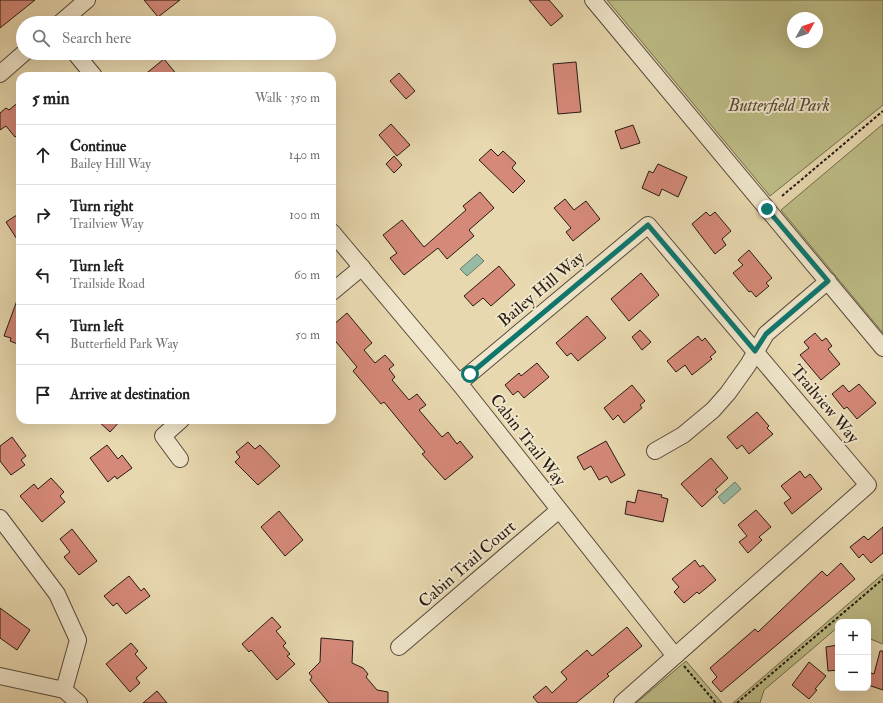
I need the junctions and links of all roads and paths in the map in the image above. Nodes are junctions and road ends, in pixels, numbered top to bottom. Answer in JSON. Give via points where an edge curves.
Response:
{"nodes":[{"id":1,"x":87,"y":0,"type":"edge"},
{"id":2,"x":593,"y":0,"type":"edge"},
{"id":3,"x":68,"y":16,"type":"edge"},
{"id":4,"x":16,"y":60,"type":"edge"},
{"id":5,"x":81,"y":60,"type":"edge"},
{"id":6,"x":91,"y":72,"type":"edge"},
{"id":7,"x":0,"y":74,"type":"edge"},
{"id":8,"x":883,"y":111,"type":"edge"},
{"id":9,"x":782,"y":196,"type":"dead end"},
{"id":10,"x":648,"y":225,"type":"joint"},
{"id":11,"x":336,"y":237,"type":"edge"},
{"id":12,"x":362,"y":267,"type":"junction"},
{"id":13,"x":828,"y":281,"type":"junction"},
{"id":14,"x":336,"y":289,"type":"edge"},
{"id":15,"x":883,"y":348,"type":"edge"},
{"id":16,"x":755,"y":351,"type":"junction"},
{"id":17,"x":459,"y":383,"type":"junction"},
{"id":18,"x":177,"y":424,"type":"edge"},
{"id":19,"x":655,"y":451,"type":"dead end"},
{"id":20,"x":180,"y":460,"type":"dead end"},
{"id":21,"x":559,"y":510,"type":"junction"},
{"id":22,"x":0,"y":518,"type":"edge"},
{"id":23,"x":883,"y":579,"type":"edge"},
{"id":24,"x":399,"y":647,"type":"dead end"},
{"id":25,"x":678,"y":659,"type":"junction"},
{"id":26,"x":0,"y":676,"type":"edge"},
{"id":27,"x":64,"y":690,"type":"junction"},
{"id":28,"x":79,"y":703,"type":"edge"},
{"id":29,"x":622,"y":703,"type":"edge"},
{"id":30,"x":716,"y":703,"type":"edge"},
{"id":31,"x":738,"y":703,"type":"edge"}],
"edges":[{"from":1,"to":3,"type":"street"},
{"from":2,"to":13,"type":"street"},
{"from":4,"to":7,"type":"street"},
{"from":5,"to":6,"type":"street"},
{"from":8,"to":9,"type":"path"},
{"from":10,"to":16,"type":"street","name":"Trailview Way"},
{"from":10,"to":17,"type":"street","name":"Bailey Hill Way"},
{"from":11,"to":12,"type":"street","name":"Cabin Trail Way"},
{"from":12,"to":14,"type":"street"},
{"from":12,"to":17,"type":"street","name":"Cabin Trail Way"},
{"from":13,"to":15,"type":"street"},
{"from":13,"to":16,"type":"street","via":[[766,334]]},
{"from":16,"to":19,"type":"street","via":[[740,377],[712,410],[683,435]]},
{"from":16,"to":25,"type":"street","name":"Trailview Way","via":[[868,485]]},
{"from":17,"to":21,"type":"street","name":"Cabin Trail Way"},
{"from":18,"to":20,"type":"street","via":[[163,436]]},
{"from":21,"to":24,"type":"street","name":"Cabin Trail Court"},
{"from":21,"to":25,"type":"street","name":"Cabin Trail Way"},
{"from":22,"to":27,"type":"street","via":[[57,594],[78,640]]},
{"from":23,"to":31,"type":"path"},
{"from":25,"to":29,"type":"street"},
{"from":25,"to":30,"type":"path"},
{"from":26,"to":27,"type":"street"},
{"from":27,"to":28,"type":"street"}]}
